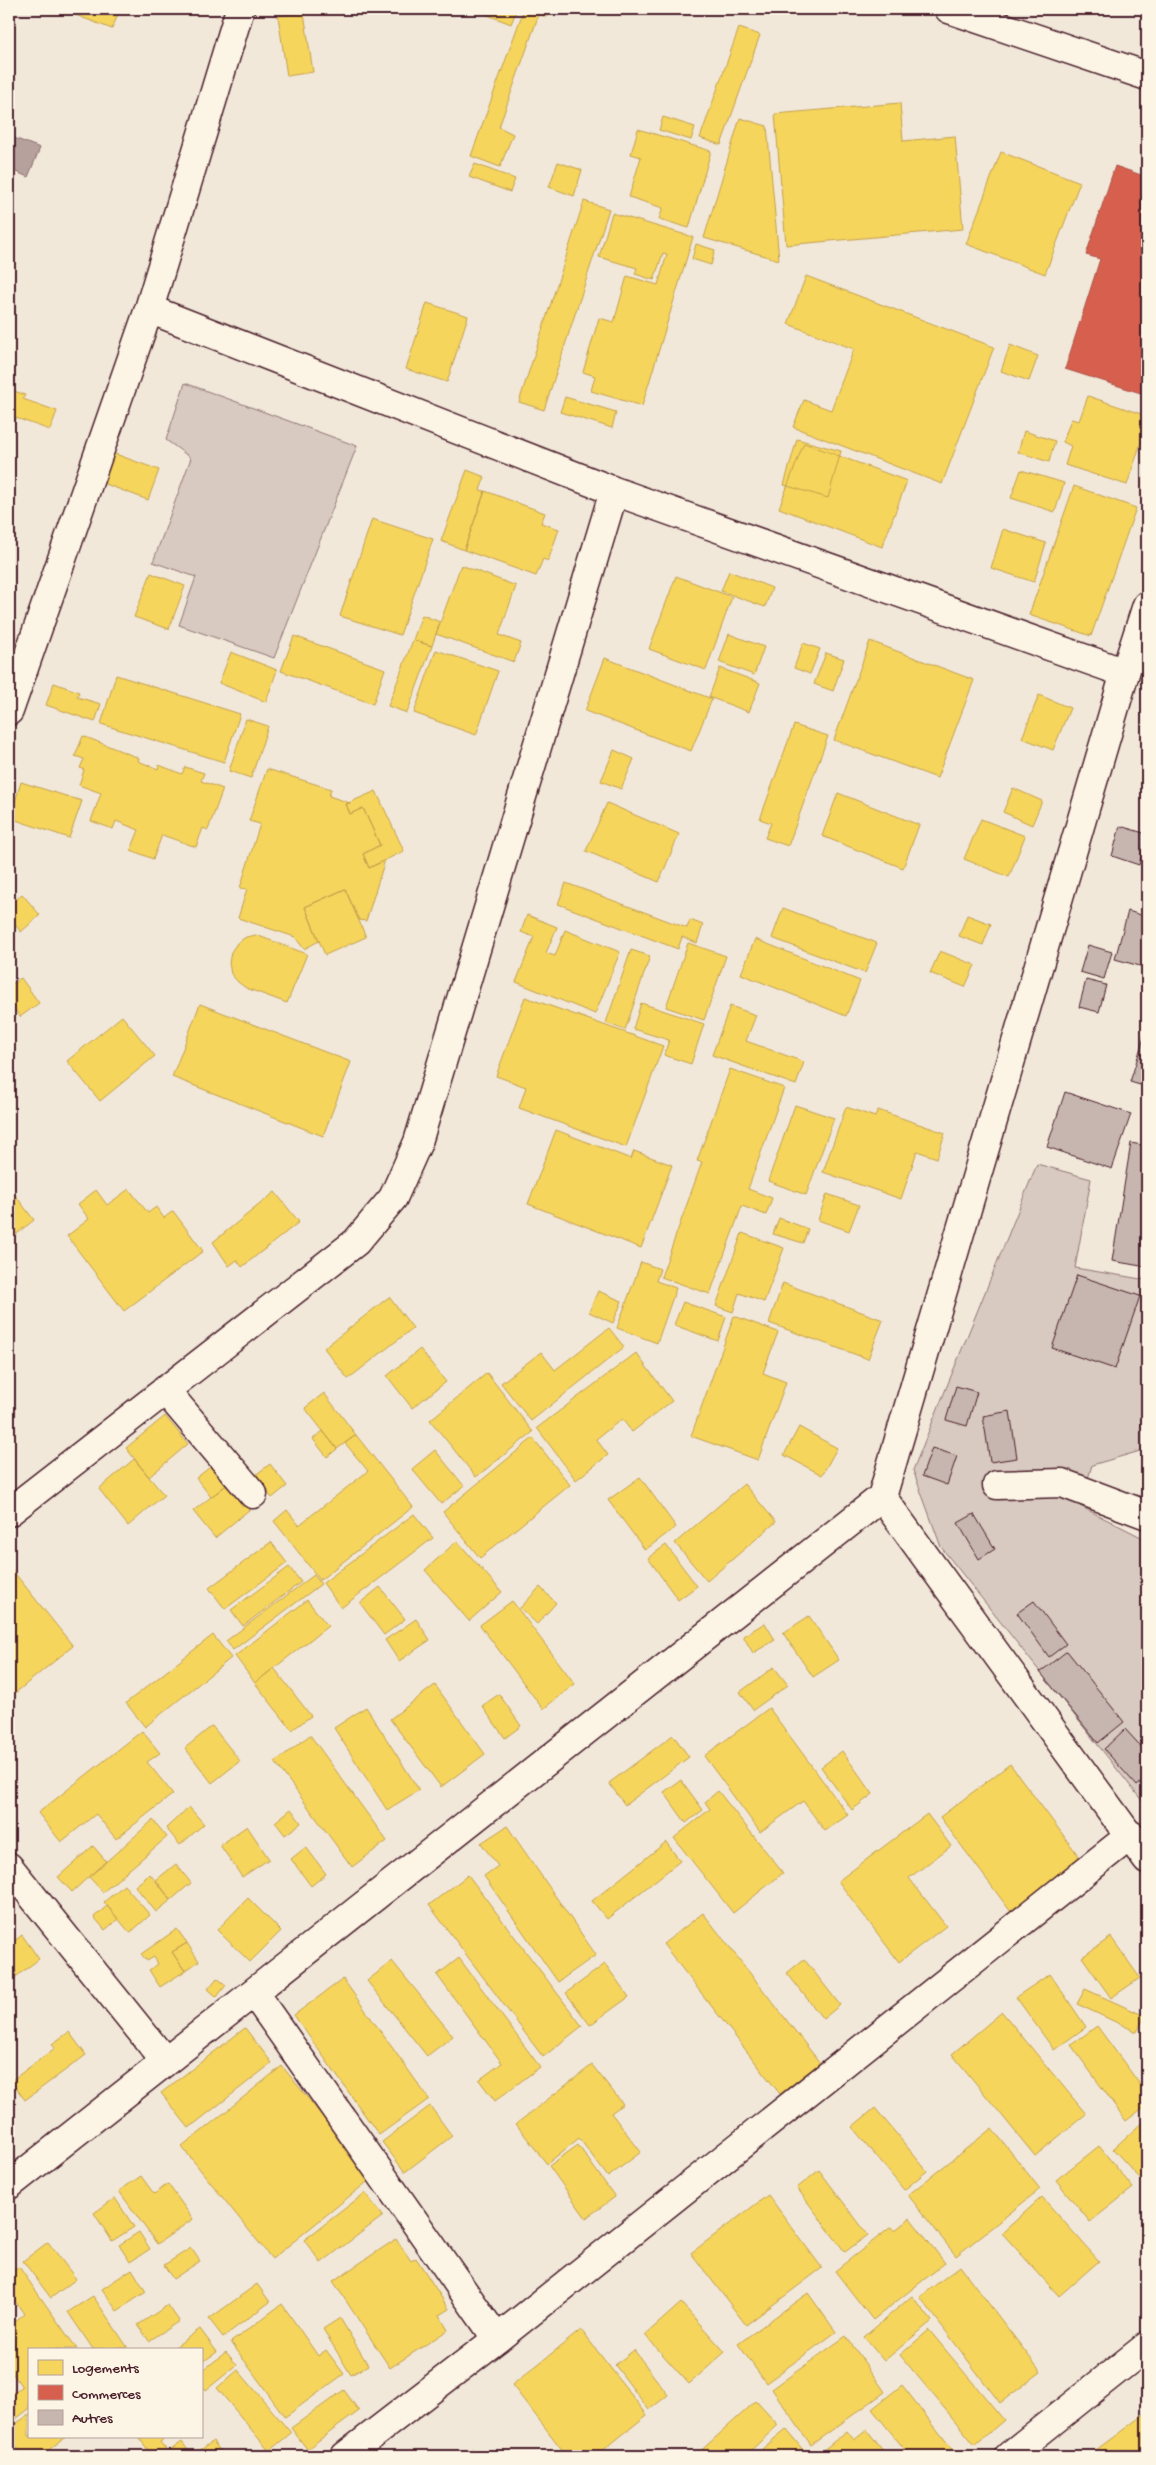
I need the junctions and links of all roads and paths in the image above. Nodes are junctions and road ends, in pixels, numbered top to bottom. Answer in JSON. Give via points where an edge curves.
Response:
{"nodes":[{"id":1,"x":240,"y":9,"type":"edge"},
{"id":2,"x":949,"y":9,"type":"edge"},
{"id":3,"x":1147,"y":76,"type":"edge"},
{"id":4,"x":149,"y":309,"type":"junction"},
{"id":5,"x":614,"y":491,"type":"junction"},
{"id":6,"x":1147,"y":605,"type":"edge"},
{"id":7,"x":1125,"y":673,"type":"junction"},
{"id":8,"x":9,"y":711,"type":"edge"},
{"id":9,"x":164,"y":1390,"type":"junction"},
{"id":10,"x":998,"y":1485,"type":"dead end"},
{"id":11,"x":253,"y":1494,"type":"dead end"},
{"id":12,"x":882,"y":1497,"type":"junction"},
{"id":13,"x":9,"y":1512,"type":"edge"},
{"id":14,"x":1147,"y":1515,"type":"edge"},
{"id":15,"x":1131,"y":1835,"type":"junction"},
{"id":16,"x":1147,"y":1860,"type":"edge"},
{"id":17,"x":9,"y":1867,"type":"edge"},
{"id":18,"x":254,"y":1994,"type":"junction"},
{"id":19,"x":165,"y":2061,"type":"junction"},
{"id":20,"x":9,"y":2185,"type":"edge"},
{"id":21,"x":497,"y":2339,"type":"junction"},
{"id":22,"x":1147,"y":2346,"type":"edge"},
{"id":23,"x":345,"y":2456,"type":"edge"},
{"id":24,"x":1009,"y":2456,"type":"edge"}],
"edges":[{"from":1,"to":4,"type":"street"},
{"from":2,"to":3,"type":"street"},
{"from":4,"to":5,"type":"street"},
{"from":4,"to":8,"type":"street"},
{"from":5,"to":7,"type":"street"},
{"from":5,"to":9,"type":"street","via":[[418,1142],[393,1198],[356,1242]]},
{"from":6,"to":7,"type":"street"},
{"from":7,"to":12,"type":"street"},
{"from":9,"to":11,"type":"street"},
{"from":9,"to":13,"type":"street"},
{"from":10,"to":14,"type":"street","via":[[1062,1483]]},
{"from":12,"to":15,"type":"street"},
{"from":12,"to":18,"type":"street"},
{"from":15,"to":16,"type":"street"},
{"from":15,"to":21,"type":"street"},
{"from":17,"to":19,"type":"street"},
{"from":18,"to":19,"type":"street"},
{"from":18,"to":21,"type":"street"},
{"from":19,"to":20,"type":"street"},
{"from":21,"to":23,"type":"street"},
{"from":22,"to":24,"type":"street"}]}
